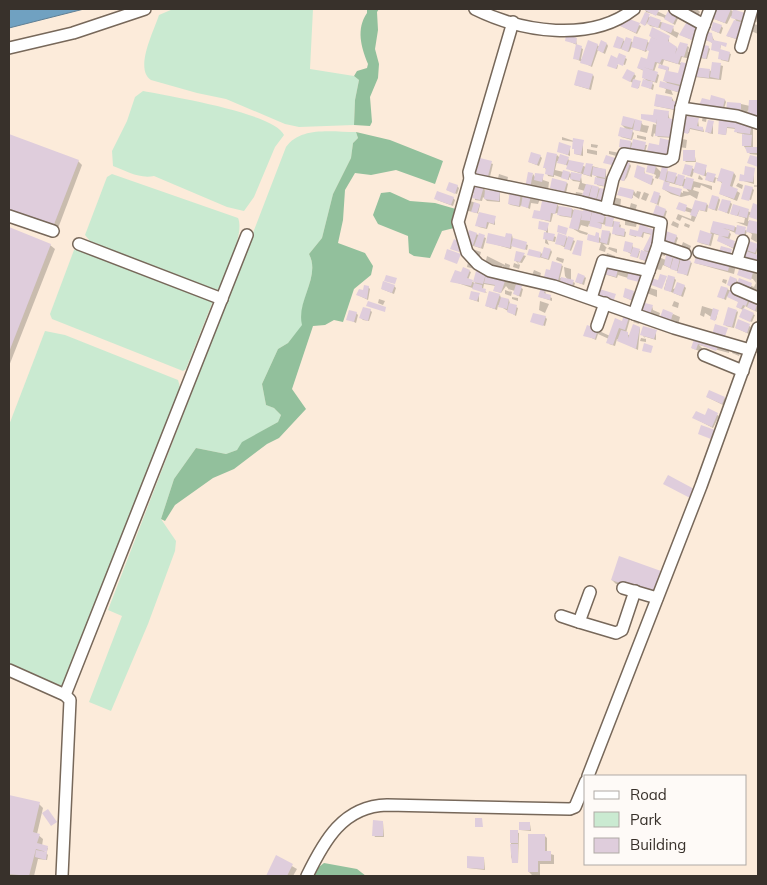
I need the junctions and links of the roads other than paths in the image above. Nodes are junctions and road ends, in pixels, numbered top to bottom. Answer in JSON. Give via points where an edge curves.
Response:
{"nodes":[{"id":1,"x":145,"y":9,"type":"edge"},
{"id":2,"x":475,"y":9,"type":"edge"},
{"id":3,"x":634,"y":9,"type":"edge"},
{"id":4,"x":675,"y":9,"type":"edge"},
{"id":5,"x":710,"y":9,"type":"edge"},
{"id":6,"x":752,"y":9,"type":"edge"},
{"id":7,"x":513,"y":22,"type":"junction"},
{"id":8,"x":704,"y":24,"type":"junction"},
{"id":9,"x":741,"y":47,"type":"dead end"},
{"id":10,"x":9,"y":48,"type":"edge"},
{"id":11,"x":681,"y":108,"type":"junction"},
{"id":12,"x":758,"y":123,"type":"edge"},
{"id":13,"x":470,"y":179,"type":"junction"},
{"id":14,"x":606,"y":209,"type":"junction"},
{"id":15,"x":9,"y":216,"type":"edge"},
{"id":16,"x":53,"y":231,"type":"dead end"},
{"id":17,"x":248,"y":235,"type":"dead end"},
{"id":18,"x":743,"y":241,"type":"dead end"},
{"id":19,"x":79,"y":244,"type":"dead end"},
{"id":20,"x":658,"y":245,"type":"junction"},
{"id":21,"x":699,"y":252,"type":"dead end"},
{"id":22,"x":685,"y":254,"type":"dead end"},
{"id":23,"x":737,"y":260,"type":"junction"},
{"id":24,"x":758,"y":268,"type":"edge"},
{"id":25,"x":649,"y":271,"type":"junction"},
{"id":26,"x":737,"y":289,"type":"dead end"},
{"id":27,"x":591,"y":298,"type":"junction"},
{"id":28,"x":758,"y":298,"type":"edge"},
{"id":29,"x":222,"y":299,"type":"junction"},
{"id":30,"x":605,"y":303,"type":"junction"},
{"id":31,"x":634,"y":314,"type":"junction"},
{"id":32,"x":597,"y":326,"type":"dead end"},
{"id":33,"x":758,"y":328,"type":"edge"},
{"id":34,"x":750,"y":350,"type":"junction"},
{"id":35,"x":704,"y":354,"type":"dead end"},
{"id":36,"x":743,"y":371,"type":"junction"},
{"id":37,"x":623,"y":588,"type":"dead end"},
{"id":38,"x":635,"y":591,"type":"junction"},
{"id":39,"x":590,"y":592,"type":"dead end"},
{"id":40,"x":657,"y":598,"type":"junction"},
{"id":41,"x":561,"y":616,"type":"dead end"},
{"id":42,"x":579,"y":622,"type":"junction"},
{"id":43,"x":9,"y":670,"type":"edge"},
{"id":44,"x":65,"y":694,"type":"junction"},
{"id":45,"x":588,"y":775,"type":"edge"},
{"id":46,"x":584,"y":785,"type":"edge"},
{"id":47,"x":62,"y":876,"type":"edge"},
{"id":48,"x":307,"y":876,"type":"edge"}],
"edges":[{"from":1,"to":10,"type":"street","via":[[73,33]]},
{"from":2,"to":7,"type":"street"},
{"from":3,"to":7,"type":"street","via":[[608,24],[584,29],[562,30]]},
{"from":4,"to":8,"type":"street"},
{"from":5,"to":8,"type":"street"},
{"from":6,"to":9,"type":"street"},
{"from":7,"to":13,"type":"street","via":[[468,172]]},
{"from":8,"to":11,"type":"street"},
{"from":11,"to":12,"type":"street","via":[[737,116]]},
{"from":11,"to":14,"type":"street","via":[[672,159],[667,161],[624,154],[613,179]]},
{"from":13,"to":14,"type":"street"},
{"from":13,"to":27,"type":"street","via":[[458,222],[471,258],[490,271]]},
{"from":14,"to":20,"type":"street","via":[[661,223]]},
{"from":15,"to":16,"type":"street"},
{"from":17,"to":29,"type":"street"},
{"from":18,"to":23,"type":"street"},
{"from":19,"to":29,"type":"street"},
{"from":20,"to":22,"type":"street"},
{"from":20,"to":25,"type":"street"},
{"from":21,"to":23,"type":"street"},
{"from":23,"to":24,"type":"street"},
{"from":25,"to":27,"type":"street","via":[[603,261]]},
{"from":25,"to":31,"type":"street"},
{"from":26,"to":28,"type":"street"},
{"from":27,"to":30,"type":"street"},
{"from":29,"to":44,"type":"street"},
{"from":30,"to":31,"type":"street"},
{"from":30,"to":32,"type":"street"},
{"from":31,"to":34,"type":"street"},
{"from":33,"to":34,"type":"street"},
{"from":34,"to":36,"type":"street"},
{"from":35,"to":36,"type":"street"},
{"from":36,"to":40,"type":"street"},
{"from":37,"to":38,"type":"street"},
{"from":38,"to":40,"type":"street"},
{"from":38,"to":42,"type":"street","via":[[622,630],[618,632]]},
{"from":39,"to":42,"type":"street"},
{"from":40,"to":45,"type":"street"},
{"from":41,"to":42,"type":"street"},
{"from":43,"to":44,"type":"street"},
{"from":44,"to":47,"type":"street","via":[[71,705]]},
{"from":46,"to":48,"type":"street","via":[[570,809],[386,805],[362,808],[347,817],[333,833]]}]}
